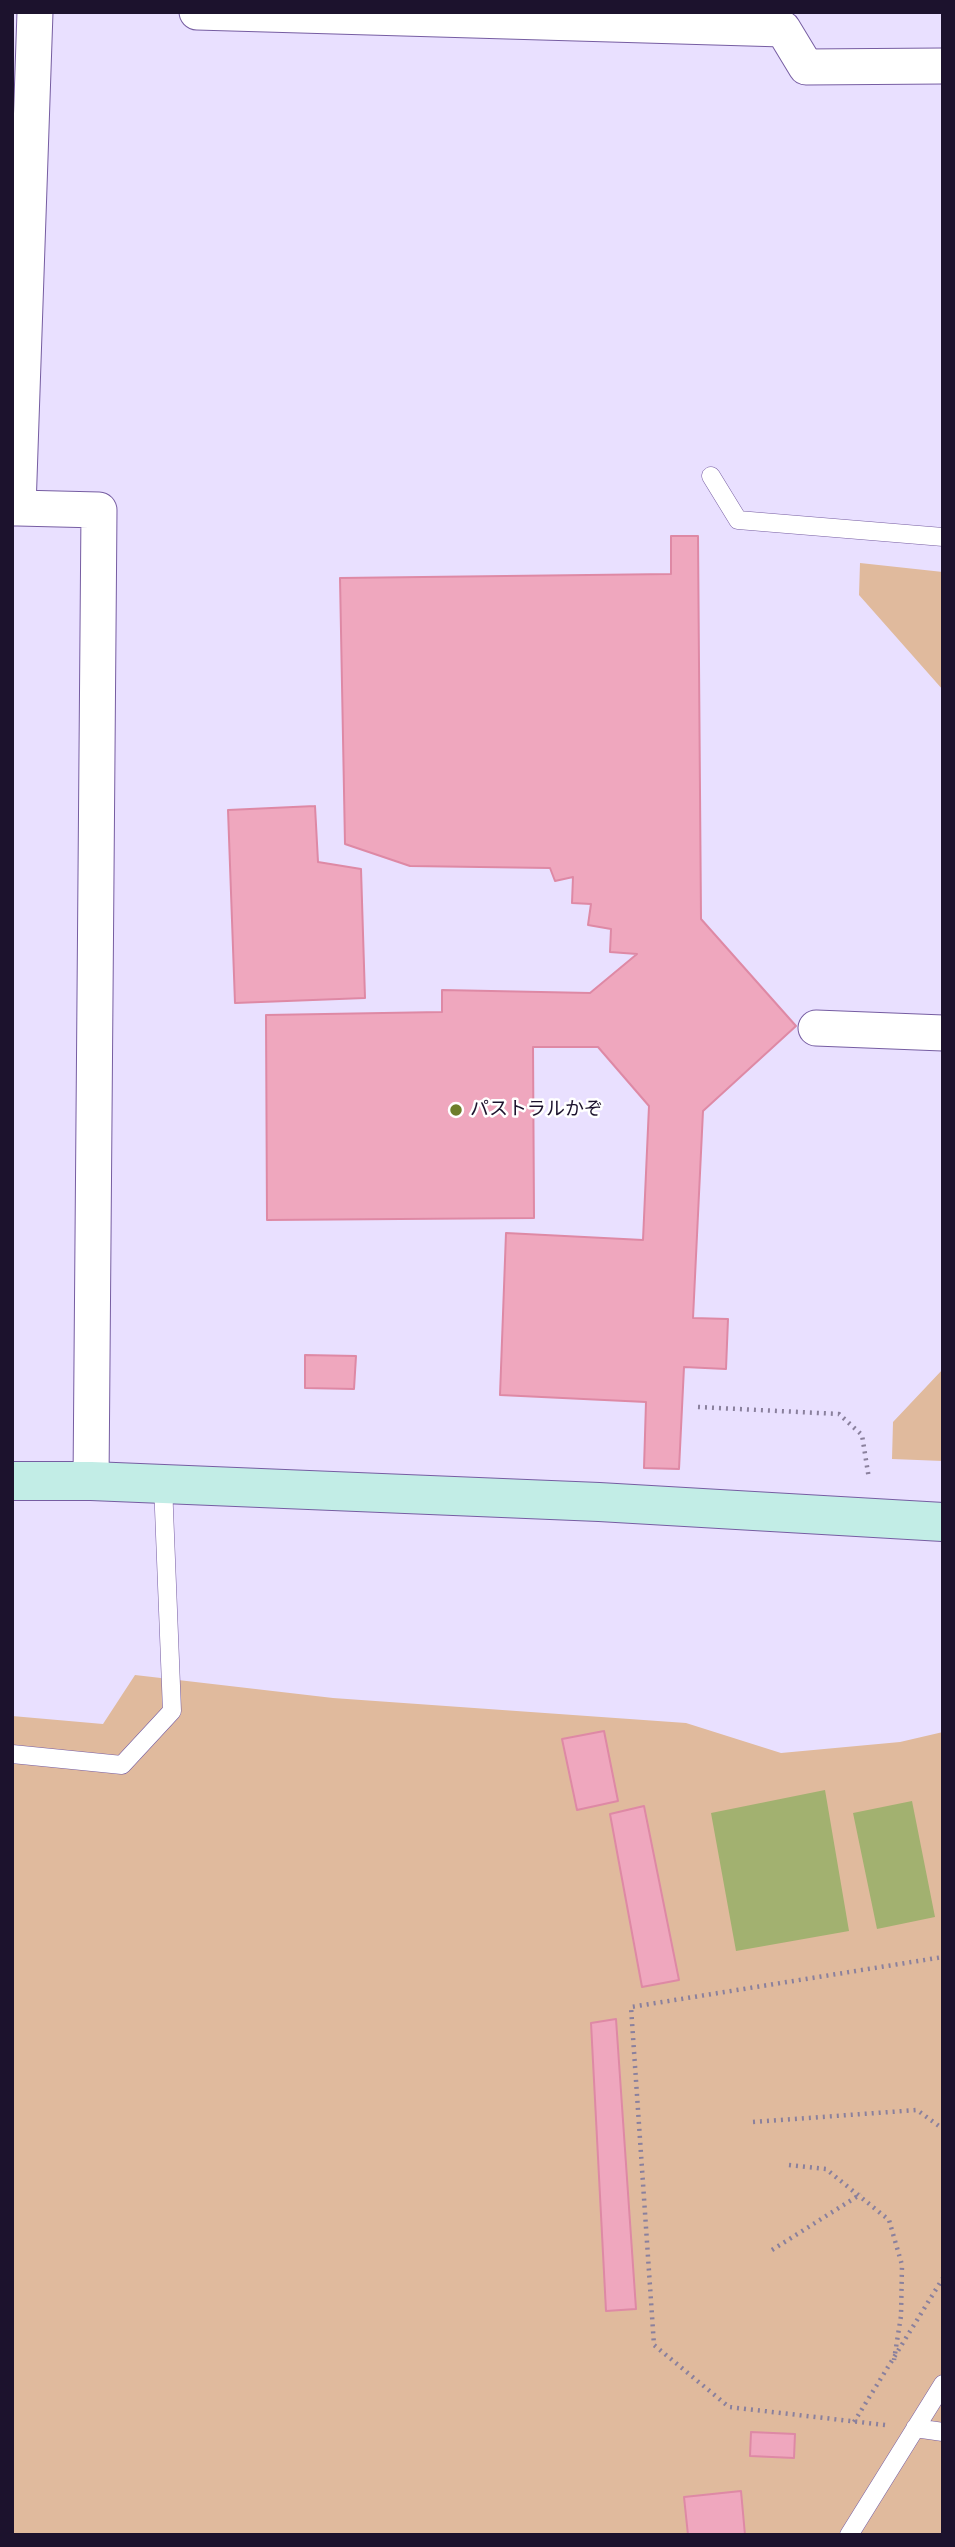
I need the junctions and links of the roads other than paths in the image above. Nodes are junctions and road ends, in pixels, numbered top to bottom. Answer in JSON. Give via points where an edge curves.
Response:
{"nodes":[{"id":1,"x":35,"y":12,"type":"edge"},
{"id":2,"x":197,"y":12,"type":"edge"},
{"id":3,"x":943,"y":66,"type":"edge"},
{"id":4,"x":711,"y":476,"type":"dead end"},
{"id":5,"x":15,"y":508,"type":"edge"},
{"id":6,"x":943,"y":537,"type":"edge"},
{"id":7,"x":816,"y":1028,"type":"dead end"},
{"id":8,"x":943,"y":1032,"type":"edge"},
{"id":9,"x":12,"y":1481,"type":"edge"},
{"id":10,"x":91,"y":1481,"type":"junction"},
{"id":11,"x":163,"y":1484,"type":"junction"},
{"id":12,"x":943,"y":1522,"type":"edge"},
{"id":13,"x":12,"y":1754,"type":"edge"},
{"id":14,"x":943,"y":2384,"type":"edge"},
{"id":15,"x":915,"y":2428,"type":"junction"},
{"id":16,"x":943,"y":2432,"type":"edge"},
{"id":17,"x":849,"y":2535,"type":"edge"}],
"edges":[{"from":1,"to":5,"type":"street"},
{"from":2,"to":3,"type":"street","via":[[783,29],[806,67]]},
{"from":4,"to":6,"type":"lane","via":[[738,520]]},
{"from":5,"to":10,"type":"street","via":[[99,510]]},
{"from":7,"to":8,"type":"street"},
{"from":9,"to":10,"type":"street"},
{"from":10,"to":11,"type":"street"},
{"from":11,"to":12,"type":"street"},
{"from":11,"to":13,"type":"lane","via":[[173,1711],[122,1765]]},
{"from":14,"to":15,"type":"lane"},
{"from":15,"to":16,"type":"lane"},
{"from":15,"to":17,"type":"lane"}]}
